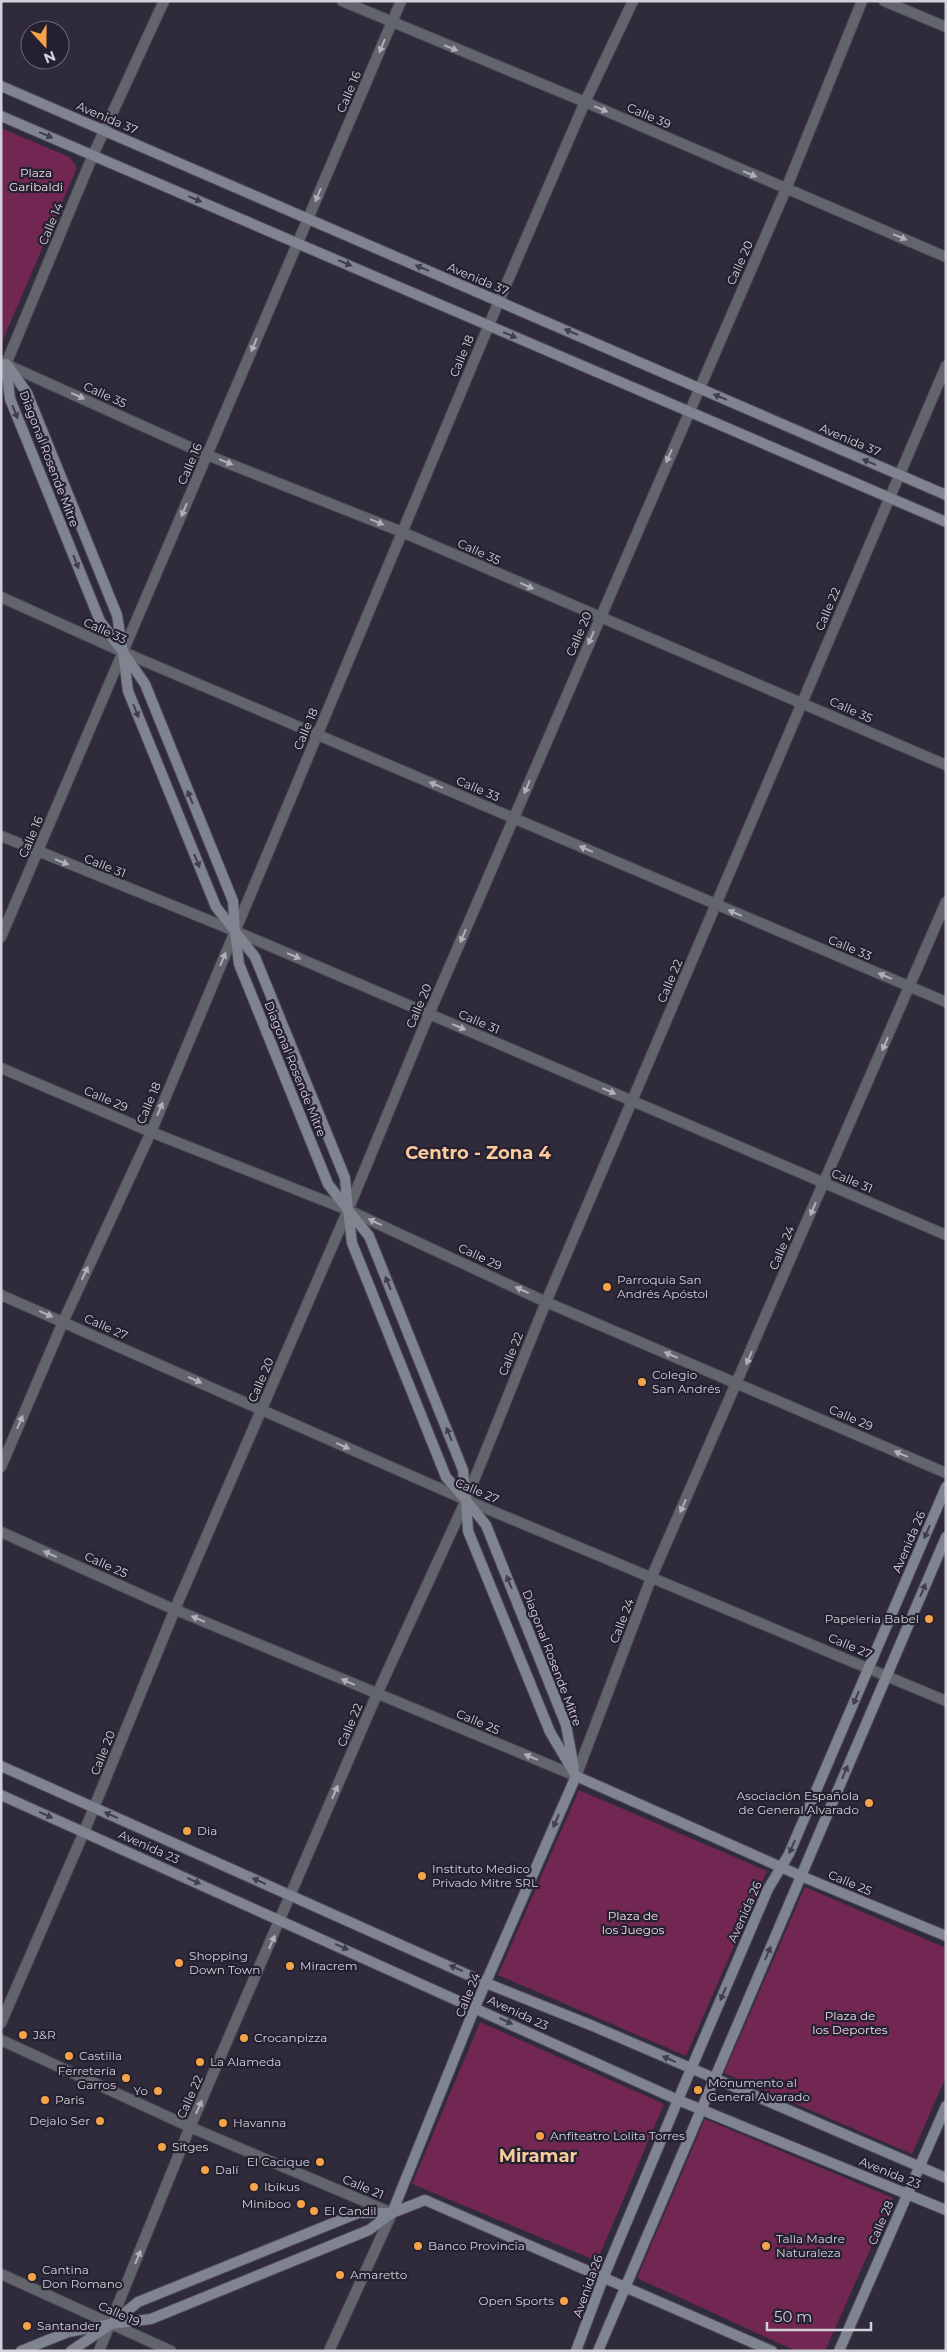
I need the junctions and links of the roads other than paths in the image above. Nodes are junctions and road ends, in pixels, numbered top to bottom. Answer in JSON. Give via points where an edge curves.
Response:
{"nodes":[{"id":1,"x":164,"y":1,"type":"edge"},
{"id":2,"x":342,"y":1,"type":"edge"},
{"id":3,"x":401,"y":1,"type":"edge"},
{"id":4,"x":633,"y":1,"type":"edge"},
{"id":5,"x":862,"y":1,"type":"edge"},
{"id":6,"x":884,"y":1,"type":"edge"},
{"id":7,"x":392,"y":23,"type":"junction"},
{"id":8,"x":946,"y":27,"type":"edge"},
{"id":9,"x":1,"y":86,"type":"edge"},
{"id":10,"x":585,"y":102,"type":"junction"},
{"id":11,"x":1,"y":116,"type":"edge"},
{"id":12,"x":104,"y":130,"type":"junction"},
{"id":13,"x":93,"y":155,"type":"junction"},
{"id":14,"x":786,"y":189,"type":"junction"},
{"id":15,"x":308,"y":219,"type":"junction"},
{"id":16,"x":298,"y":243,"type":"junction"},
{"id":17,"x":946,"y":257,"type":"edge"},
{"id":18,"x":498,"y":301,"type":"junction"},
{"id":19,"x":488,"y":325,"type":"junction"},
{"id":20,"x":4,"y":363,"type":"edge"},
{"id":21,"x":946,"y":366,"type":"edge"},
{"id":22,"x":1,"y":376,"type":"edge"},
{"id":23,"x":698,"y":388,"type":"junction"},
{"id":24,"x":688,"y":411,"type":"junction"},
{"id":25,"x":208,"y":455,"type":"junction"},
{"id":26,"x":899,"y":474,"type":"junction"},
{"id":27,"x":946,"y":495,"type":"edge"},
{"id":28,"x":889,"y":498,"type":"junction"},
{"id":29,"x":946,"y":522,"type":"edge"},
{"id":30,"x":402,"y":532,"type":"junction"},
{"id":31,"x":1,"y":597,"type":"edge"},
{"id":32,"x":600,"y":618,"type":"junction"},
{"id":33,"x":123,"y":652,"type":"junction"},
{"id":34,"x":802,"y":702,"type":"junction"},
{"id":35,"x":317,"y":735,"type":"junction"},
{"id":36,"x":946,"y":765,"type":"edge"},
{"id":37,"x":514,"y":818,"type":"junction"},
{"id":38,"x":1,"y":836,"type":"edge"},
{"id":39,"x":37,"y":852,"type":"junction"},
{"id":40,"x":946,"y":902,"type":"edge"},
{"id":41,"x":716,"y":904,"type":"junction"},
{"id":42,"x":235,"y":931,"type":"junction"},
{"id":43,"x":1,"y":937,"type":"edge"},
{"id":44,"x":910,"y":987,"type":"junction"},
{"id":45,"x":946,"y":1002,"type":"edge"},
{"id":46,"x":429,"y":1014,"type":"junction"},
{"id":47,"x":1,"y":1068,"type":"edge"},
{"id":48,"x":632,"y":1101,"type":"junction"},
{"id":49,"x":150,"y":1132,"type":"junction"},
{"id":50,"x":824,"y":1183,"type":"junction"},
{"id":51,"x":348,"y":1210,"type":"junction"},
{"id":52,"x":946,"y":1235,"type":"edge"},
{"id":53,"x":1,"y":1295,"type":"edge"},
{"id":54,"x":546,"y":1302,"type":"junction"},
{"id":55,"x":63,"y":1322,"type":"junction"},
{"id":56,"x":738,"y":1384,"type":"junction"},
{"id":57,"x":262,"y":1410,"type":"junction"},
{"id":58,"x":1,"y":1467,"type":"edge"},
{"id":59,"x":946,"y":1473,"type":"edge"},
{"id":60,"x":946,"y":1487,"type":"edge"},
{"id":61,"x":466,"y":1500,"type":"junction"},
{"id":62,"x":1,"y":1532,"type":"edge"},
{"id":63,"x":946,"y":1537,"type":"edge"},
{"id":64,"x":652,"y":1576,"type":"junction"},
{"id":65,"x":175,"y":1610,"type":"junction"},
{"id":66,"x":869,"y":1667,"type":"junction"},
{"id":67,"x":887,"y":1675,"type":"junction"},
{"id":68,"x":377,"y":1694,"type":"junction"},
{"id":69,"x":946,"y":1702,"type":"edge"},
{"id":70,"x":1,"y":1766,"type":"edge"},
{"id":71,"x":576,"y":1776,"type":"junction"},
{"id":72,"x":1,"y":1795,"type":"edge"},
{"id":73,"x":94,"y":1808,"type":"junction"},
{"id":74,"x":84,"y":1832,"type":"junction"},
{"id":75,"x":780,"y":1867,"type":"junction"},
{"id":76,"x":801,"y":1876,"type":"junction"},
{"id":77,"x":292,"y":1896,"type":"junction"},
{"id":78,"x":281,"y":1920,"type":"junction"},
{"id":79,"x":946,"y":1936,"type":"edge"},
{"id":80,"x":486,"y":1983,"type":"junction"},
{"id":81,"x":475,"y":2007,"type":"junction"},
{"id":82,"x":1,"y":2023,"type":"edge"},
{"id":83,"x":1,"y":2040,"type":"edge"},
{"id":84,"x":691,"y":2069,"type":"junction"},
{"id":85,"x":714,"y":2079,"type":"junction"},
{"id":86,"x":678,"y":2100,"type":"junction"},
{"id":87,"x":946,"y":2106,"type":"edge"},
{"id":88,"x":701,"y":2110,"type":"junction"},
{"id":89,"x":190,"y":2127,"type":"junction"},
{"id":90,"x":919,"y":2166,"type":"junction"},
{"id":91,"x":946,"y":2178,"type":"edge"},
{"id":92,"x":908,"y":2193,"type":"junction"},
{"id":93,"x":946,"y":2210,"type":"edge"},
{"id":94,"x":392,"y":2213,"type":"junction"},
{"id":95,"x":1,"y":2274,"type":"edge"},
{"id":96,"x":604,"y":2276,"type":"junction"},
{"id":97,"x":626,"y":2286,"type":"junction"},
{"id":98,"x":111,"y":2324,"type":"junction"},
{"id":99,"x":21,"y":2351,"type":"edge"},
{"id":100,"x":71,"y":2351,"type":"edge"},
{"id":101,"x":99,"y":2351,"type":"edge"},
{"id":102,"x":171,"y":2351,"type":"edge"},
{"id":103,"x":329,"y":2351,"type":"edge"},
{"id":104,"x":576,"y":2351,"type":"edge"},
{"id":105,"x":598,"y":2351,"type":"edge"},
{"id":106,"x":772,"y":2351,"type":"edge"},
{"id":107,"x":839,"y":2351,"type":"edge"}],
"edges":[{"from":1,"to":12,"type":"street","name":"Calle 14"},
{"from":2,"to":7,"type":"street","name":"Calle 39"},
{"from":3,"to":7,"type":"street","name":"Calle 16"},
{"from":4,"to":10,"type":"street","name":"Calle 18"},
{"from":5,"to":14,"type":"street","name":"Calle 20"},
{"from":6,"to":8,"type":"street"},
{"from":7,"to":10,"type":"street","name":"Calle 39","one_way":true},
{"from":7,"to":15,"type":"street","name":"Calle 16","one_way":true},
{"from":9,"to":12,"type":"main road","name":"Avenida 37"},
{"from":10,"to":14,"type":"street","name":"Calle 39","one_way":true},
{"from":10,"to":18,"type":"street","name":"Calle 18"},
{"from":11,"to":13,"type":"main road","one_way":true},
{"from":12,"to":13,"type":"street","name":"Calle 14"},
{"from":12,"to":15,"type":"main road","name":"Avenida 37"},
{"from":13,"to":16,"type":"main road","one_way":true},
{"from":13,"to":20,"type":"street","name":"Calle 14"},
{"from":14,"to":17,"type":"street","name":"Calle 39","one_way":true},
{"from":14,"to":23,"type":"street","name":"Calle 20"},
{"from":15,"to":16,"type":"street","name":"Calle 16"},
{"from":18,"to":15,"type":"main road","name":"Avenida 37","one_way":true},
{"from":16,"to":19,"type":"main road","one_way":true},
{"from":16,"to":25,"type":"street","name":"Calle 16","one_way":true},
{"from":18,"to":19,"type":"street","name":"Calle 18"},
{"from":23,"to":18,"type":"main road","name":"Avenida 37","one_way":true},
{"from":19,"to":24,"type":"main road","one_way":true},
{"from":19,"to":30,"type":"street","name":"Calle 18"},
{"from":20,"to":22,"type":"street","name":"Calle 14"},
{"from":20,"to":25,"type":"street","name":"Calle 35","one_way":true},
{"from":20,"to":33,"type":"main road","name":"Diagonal Rosende Mitre","one_way":true,"via":[[10,399],[100,621]]},
{"from":20,"to":33,"type":"main road","name":"Diagonal Rosende Mitre","via":[[27,393],[117,615]]},
{"from":21,"to":26,"type":"street","name":"Calle 22"},
{"from":23,"to":24,"type":"street","name":"Calle 20"},
{"from":26,"to":23,"type":"main road","name":"Avenida 37","one_way":true},
{"from":24,"to":28,"type":"main road"},
{"from":24,"to":32,"type":"street","name":"Calle 20","one_way":true},
{"from":25,"to":30,"type":"street","name":"Calle 35","one_way":true},
{"from":25,"to":33,"type":"street","name":"Calle 16","one_way":true},
{"from":26,"to":27,"type":"main road","name":"Avenida 37"},
{"from":26,"to":28,"type":"street","name":"Calle 22"},
{"from":28,"to":29,"type":"main road"},
{"from":28,"to":34,"type":"street","name":"Calle 22"},
{"from":30,"to":32,"type":"street","name":"Calle 35","one_way":true},
{"from":30,"to":35,"type":"street","name":"Calle 18"},
{"from":31,"to":33,"type":"street","name":"Calle 33"},
{"from":32,"to":34,"type":"street","name":"Calle 35"},
{"from":32,"to":37,"type":"street","name":"Calle 20","one_way":true},
{"from":33,"to":35,"type":"street","name":"Calle 33"},
{"from":33,"to":39,"type":"street","name":"Calle 16"},
{"from":42,"to":33,"type":"main road","name":"Diagonal Rosende Mitre","one_way":true,"via":[[233,901],[145,684]]},
{"from":33,"to":42,"type":"main road","name":"Diagonal Rosende Mitre","one_way":true,"via":[[132,700],[216,907]]},
{"from":34,"to":36,"type":"street","name":"Calle 35"},
{"from":34,"to":41,"type":"street","name":"Calle 22"},
{"from":37,"to":35,"type":"street","name":"Calle 33","one_way":true},
{"from":35,"to":42,"type":"street","name":"Calle 18"},
{"from":41,"to":37,"type":"street","name":"Calle 33","one_way":true},
{"from":37,"to":46,"type":"street","name":"Calle 20","one_way":true},
{"from":38,"to":39,"type":"street","name":"Calle 31"},
{"from":39,"to":42,"type":"street","name":"Calle 31","one_way":true},
{"from":39,"to":43,"type":"street","name":"Calle 16"},
{"from":40,"to":44,"type":"street","name":"Calle 24"},
{"from":44,"to":41,"type":"street","name":"Calle 33","one_way":true},
{"from":41,"to":48,"type":"street","name":"Calle 22"},
{"from":42,"to":46,"type":"street","name":"Calle 31","one_way":true},
{"from":49,"to":42,"type":"street","name":"Calle 18","one_way":true},
{"from":42,"to":51,"type":"main road","name":"Diagonal Rosende Mitre","via":[[242,973],[328,1184]]},
{"from":42,"to":51,"type":"main road","name":"Diagonal Rosende Mitre","via":[[255,957],[345,1178]]},
{"from":44,"to":45,"type":"street","name":"Calle 33"},
{"from":44,"to":50,"type":"street","name":"Calle 24","one_way":true},
{"from":46,"to":48,"type":"street","name":"Calle 31","one_way":true},
{"from":46,"to":51,"type":"street","name":"Calle 20"},
{"from":47,"to":49,"type":"street","name":"Calle 29"},
{"from":48,"to":50,"type":"street","name":"Calle 31"},
{"from":48,"to":54,"type":"street","name":"Calle 22"},
{"from":49,"to":51,"type":"street","name":"Calle 29"},
{"from":55,"to":49,"type":"street","name":"Calle 18","one_way":true},
{"from":50,"to":52,"type":"street","name":"Calle 31"},
{"from":50,"to":56,"type":"street","name":"Calle 24","one_way":true},
{"from":54,"to":51,"type":"street","name":"Calle 29","one_way":true},
{"from":51,"to":57,"type":"street","name":"Calle 20"},
{"from":61,"to":51,"type":"main road","name":"Diagonal Rosende Mitre","one_way":true,"via":[[463,1470],[372,1245]]},
{"from":51,"to":61,"type":"main road","name":"Diagonal Rosende Mitre","via":[[352,1243],[446,1477]]},
{"from":53,"to":55,"type":"street","name":"Calle 27","one_way":true},
{"from":56,"to":54,"type":"street","name":"Calle 29","one_way":true},
{"from":54,"to":61,"type":"street","name":"Calle 22"},
{"from":55,"to":57,"type":"street","name":"Calle 27","one_way":true},
{"from":58,"to":55,"type":"street","name":"Calle 18","one_way":true},
{"from":59,"to":56,"type":"street","name":"Calle 29","one_way":true},
{"from":56,"to":64,"type":"street","name":"Calle 24","one_way":true},
{"from":57,"to":61,"type":"street","name":"Calle 27","one_way":true},
{"from":57,"to":65,"type":"street","name":"Calle 20"},
{"from":60,"to":66,"type":"main road","name":"Avenida 26","one_way":true},
{"from":61,"to":64,"type":"street","name":"Calle 27"},
{"from":61,"to":68,"type":"street","name":"Calle 22"},
{"from":61,"to":71,"type":"main road","name":"Diagonal Rosende Mitre","via":[[468,1532],[550,1732]]},
{"from":71,"to":61,"type":"main road","name":"Diagonal Rosende Mitre","one_way":true,"via":[[566,1725],[486,1525]]},
{"from":65,"to":62,"type":"street","name":"Calle 25","one_way":true},
{"from":67,"to":63,"type":"main road","one_way":true},
{"from":64,"to":66,"type":"street","name":"Calle 27"},
{"from":64,"to":71,"type":"street","name":"Calle 24"},
{"from":68,"to":65,"type":"street","name":"Calle 25","one_way":true},
{"from":65,"to":73,"type":"street","name":"Calle 20"},
{"from":66,"to":67,"type":"street","name":"Calle 27"},
{"from":66,"to":75,"type":"main road","name":"Avenida 26","one_way":true,"via":[[789,1854]]},
{"from":67,"to":69,"type":"street","name":"Calle 27"},
{"from":76,"to":67,"type":"main road","one_way":true},
{"from":71,"to":68,"type":"street","name":"Calle 25","one_way":true},
{"from":77,"to":68,"type":"street","name":"Calle 22","one_way":true},
{"from":70,"to":73,"type":"main road","name":"Avenida 23"},
{"from":71,"to":75,"type":"main road","name":"Calle 25"},
{"from":71,"to":80,"type":"main road","name":"Calle 24","one_way":true},
{"from":72,"to":74,"type":"main road","name":"Avenida 23","one_way":true},
{"from":73,"to":74,"type":"street","name":"Calle 20"},
{"from":77,"to":73,"type":"main road","name":"Avenida 23","one_way":true},
{"from":74,"to":78,"type":"main road","name":"Avenida 23","one_way":true},
{"from":74,"to":82,"type":"street","name":"Calle 20"},
{"from":75,"to":76,"type":"main road","name":"Calle 25"},
{"from":75,"to":84,"type":"main road","name":"Avenida 26","one_way":true},
{"from":76,"to":79,"type":"main road","name":"Calle 25"},
{"from":85,"to":76,"type":"main road","one_way":true},
{"from":77,"to":78,"type":"street","name":"Calle 22"},
{"from":80,"to":77,"type":"main road","name":"Avenida 23","one_way":true},
{"from":78,"to":81,"type":"main road","name":"Avenida 23","one_way":true},
{"from":89,"to":78,"type":"street","name":"Calle 22","one_way":true},
{"from":80,"to":81,"type":"main road","name":"Calle 24"},
{"from":84,"to":80,"type":"main road","name":"Avenida 23","one_way":true},
{"from":81,"to":86,"type":"main road","name":"Avenida 23","one_way":true},
{"from":81,"to":94,"type":"main road","name":"Calle 24"},
{"from":83,"to":89,"type":"street","name":"Calle 21"},
{"from":84,"to":85,"type":"main road","name":"Avenida 23"},
{"from":84,"to":86,"type":"main road","name":"Avenida 26"},
{"from":85,"to":88,"type":"main road"},
{"from":85,"to":90,"type":"main road","name":"Avenida 23"},
{"from":86,"to":88,"type":"main road","name":"Avenida 23"},
{"from":86,"to":96,"type":"main road","name":"Avenida 26"},
{"from":87,"to":90,"type":"main road","name":"Calle 28"},
{"from":88,"to":92,"type":"main road","name":"Avenida 23"},
{"from":88,"to":97,"type":"main road"},
{"from":89,"to":94,"type":"street","name":"Calle 21"},
{"from":98,"to":89,"type":"street","name":"Calle 22","one_way":true},
{"from":90,"to":91,"type":"main road","name":"Avenida 23"},
{"from":90,"to":92,"type":"main road","name":"Calle 28"},
{"from":92,"to":93,"type":"main road","name":"Avenida 23"},
{"from":92,"to":107,"type":"main road","name":"Calle 28"},
{"from":94,"to":96,"type":"main road","name":"Calle 21","via":[[425,2200]]},
{"from":94,"to":98,"type":"main road","via":[[369,2230],[151,2319]]},
{"from":94,"to":98,"type":"main road","via":[[358,2213],[138,2302]]},
{"from":94,"to":103,"type":"street","name":"Calle 24"},
{"from":95,"to":98,"type":"street","name":"Calle 19"},
{"from":96,"to":97,"type":"main road","name":"Calle 21"},
{"from":96,"to":104,"type":"main road","name":"Avenida 26"},
{"from":97,"to":105,"type":"main road"},
{"from":97,"to":106,"type":"main road","name":"Calle 21"},
{"from":98,"to":99,"type":"main road","via":[[68,2332]]},
{"from":98,"to":100,"type":"main road"},
{"from":98,"to":101,"type":"street","name":"Calle 22"},
{"from":98,"to":102,"type":"street","name":"Calle 19"}]}
